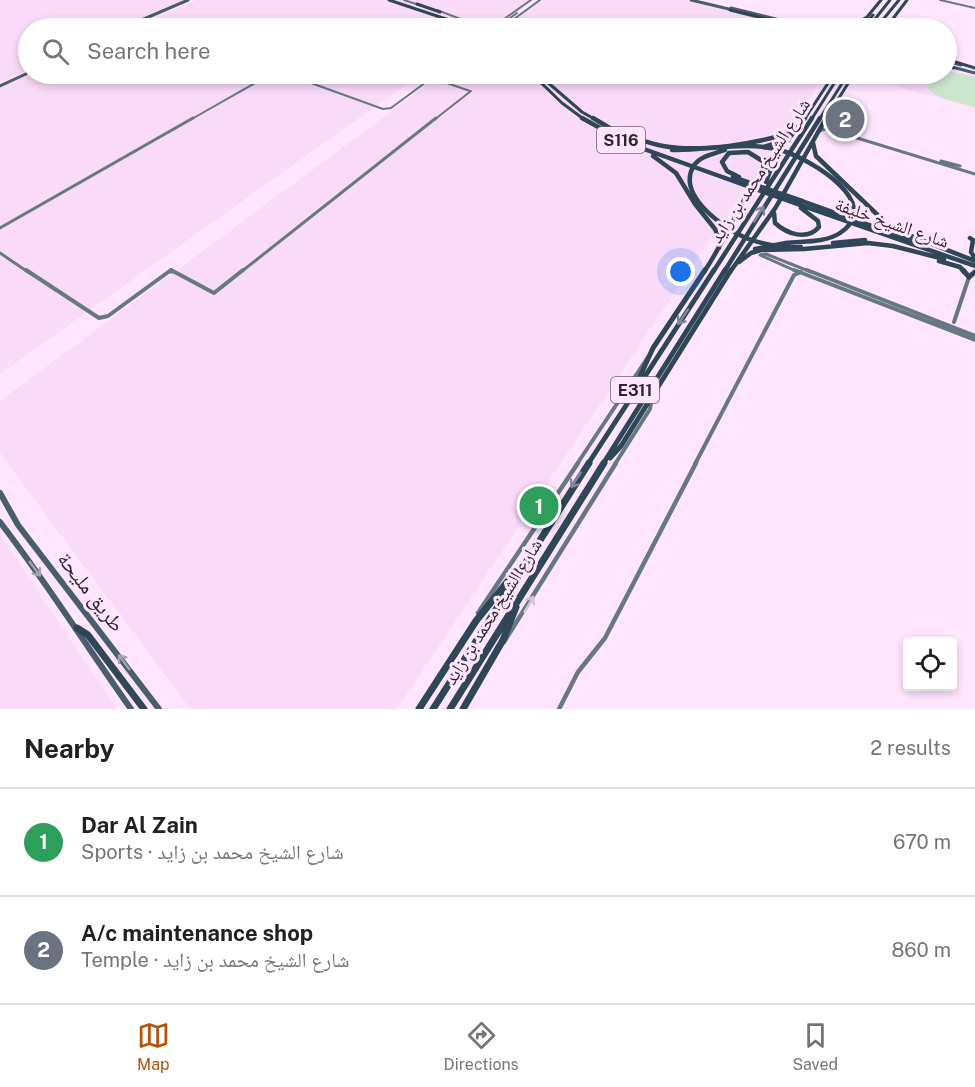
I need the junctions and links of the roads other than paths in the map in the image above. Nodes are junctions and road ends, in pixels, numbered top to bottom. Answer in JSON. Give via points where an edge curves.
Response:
{"nodes":[{"id":1,"x":191,"y":0,"type":"edge"},
{"id":2,"x":387,"y":0,"type":"edge"},
{"id":3,"x":397,"y":0,"type":"edge"},
{"id":4,"x":404,"y":0,"type":"edge"},
{"id":5,"x":536,"y":0,"type":"edge"},
{"id":6,"x":692,"y":0,"type":"edge"},
{"id":7,"x":698,"y":0,"type":"edge"},
{"id":8,"x":883,"y":0,"type":"edge"},
{"id":9,"x":890,"y":0,"type":"edge"},
{"id":10,"x":899,"y":0,"type":"edge"},
{"id":11,"x":908,"y":0,"type":"edge"},
{"id":12,"x":940,"y":0,"type":"edge"},
{"id":13,"x":946,"y":0,"type":"edge"},
{"id":14,"x":417,"y":4,"type":"junction"},
{"id":15,"x":975,"y":7,"type":"edge"},
{"id":16,"x":893,"y":8,"type":"junction"},
{"id":17,"x":422,"y":10,"type":"junction"},
{"id":18,"x":730,"y":10,"type":"junction"},
{"id":19,"x":452,"y":17,"type":"joint"},
{"id":20,"x":147,"y":18,"type":"edge"},
{"id":21,"x":151,"y":18,"type":"edge"},
{"id":22,"x":441,"y":18,"type":"edge"},
{"id":23,"x":442,"y":18,"type":"edge"},
{"id":24,"x":445,"y":18,"type":"edge"},
{"id":25,"x":458,"y":18,"type":"edge"},
{"id":26,"x":505,"y":18,"type":"edge"},
{"id":27,"x":512,"y":18,"type":"edge"},
{"id":28,"x":512,"y":18,"type":"edge"},
{"id":29,"x":762,"y":18,"type":"edge"},
{"id":30,"x":766,"y":18,"type":"edge"},
{"id":31,"x":770,"y":18,"type":"edge"},
{"id":32,"x":864,"y":18,"type":"edge"},
{"id":33,"x":869,"y":18,"type":"edge"},
{"id":34,"x":876,"y":18,"type":"edge"},
{"id":35,"x":884,"y":18,"type":"edge"},
{"id":36,"x":889,"y":18,"type":"edge"},
{"id":37,"x":893,"y":18,"type":"edge"},
{"id":38,"x":957,"y":66,"type":"edge"},
{"id":39,"x":957,"y":68,"type":"edge"},
{"id":40,"x":975,"y":70,"type":"edge"},
{"id":41,"x":18,"y":76,"type":"edge"},
{"id":42,"x":18,"y":76,"type":"edge"},
{"id":43,"x":18,"y":78,"type":"edge"},
{"id":44,"x":12,"y":81,"type":"junction"},
{"id":45,"x":253,"y":84,"type":"edge"},
{"id":46,"x":313,"y":84,"type":"edge"},
{"id":47,"x":424,"y":84,"type":"edge"},
{"id":48,"x":450,"y":84,"type":"edge"},
{"id":49,"x":543,"y":84,"type":"edge"},
{"id":50,"x":549,"y":84,"type":"edge"},
{"id":51,"x":828,"y":84,"type":"edge"},
{"id":52,"x":834,"y":84,"type":"edge"},
{"id":53,"x":842,"y":84,"type":"edge"},
{"id":54,"x":846,"y":84,"type":"edge"},
{"id":55,"x":848,"y":84,"type":"edge"},
{"id":56,"x":0,"y":85,"type":"edge"},
{"id":57,"x":541,"y":88,"type":"dead end"},
{"id":58,"x":551,"y":92,"type":"junction"},
{"id":59,"x":835,"y":96,"type":"junction"},
{"id":60,"x":826,"y":119,"type":"junction"},
{"id":61,"x":608,"y":128,"type":"junction"},
{"id":62,"x":797,"y":131,"type":"junction"},
{"id":63,"x":817,"y":133,"type":"junction"},
{"id":64,"x":846,"y":134,"type":"junction"},
{"id":65,"x":860,"y":136,"type":"junction"},
{"id":66,"x":793,"y":137,"type":"junction"},
{"id":67,"x":756,"y":140,"type":"dead end"},
{"id":68,"x":776,"y":140,"type":"junction"},
{"id":69,"x":812,"y":141,"type":"junction"},
{"id":70,"x":629,"y":142,"type":"junction"},
{"id":71,"x":779,"y":154,"type":"junction"},
{"id":72,"x":975,"y":172,"type":"edge"},
{"id":73,"x":726,"y":177,"type":"junction"},
{"id":74,"x":757,"y":179,"type":"junction"},
{"id":75,"x":751,"y":184,"type":"junction"},
{"id":76,"x":765,"y":186,"type":"junction"},
{"id":77,"x":786,"y":200,"type":"joint"},
{"id":78,"x":800,"y":204,"type":"junction"},
{"id":79,"x":776,"y":207,"type":"junction"},
{"id":80,"x":0,"y":228,"type":"edge"},
{"id":81,"x":970,"y":238,"type":"dead end"},
{"id":82,"x":849,"y":245,"type":"junction"},
{"id":83,"x":718,"y":252,"type":"junction"},
{"id":84,"x":0,"y":253,"type":"edge"},
{"id":85,"x":944,"y":259,"type":"junction"},
{"id":86,"x":975,"y":265,"type":"edge"},
{"id":87,"x":734,"y":266,"type":"junction"},
{"id":88,"x":789,"y":268,"type":"junction"},
{"id":89,"x":801,"y":272,"type":"junction"},
{"id":90,"x":794,"y":275,"type":"junction"},
{"id":91,"x":969,"y":277,"type":"junction"},
{"id":92,"x":846,"y":289,"type":"junction"},
{"id":93,"x":886,"y":301,"type":"junction"},
{"id":94,"x":954,"y":322,"type":"dead end"},
{"id":95,"x":975,"y":338,"type":"edge"},
{"id":96,"x":648,"y":356,"type":"junction"},
{"id":97,"x":633,"y":392,"type":"junction"},
{"id":98,"x":652,"y":398,"type":"junction"},
{"id":99,"x":607,"y":461,"type":"junction"},
{"id":100,"x":0,"y":493,"type":"edge"},
{"id":101,"x":0,"y":522,"type":"edge"},
{"id":102,"x":521,"y":567,"type":"junction"},
{"id":103,"x":518,"y":601,"type":"junction"},
{"id":104,"x":476,"y":621,"type":"junction"},
{"id":105,"x":78,"y":628,"type":"junction"},
{"id":106,"x":496,"y":652,"type":"junction"},
{"id":107,"x":131,"y":709,"type":"edge"},
{"id":108,"x":144,"y":709,"type":"edge"},
{"id":109,"x":159,"y":709,"type":"edge"},
{"id":110,"x":419,"y":709,"type":"edge"},
{"id":111,"x":433,"y":709,"type":"edge"},
{"id":112,"x":450,"y":709,"type":"edge"},
{"id":113,"x":463,"y":709,"type":"edge"},
{"id":114,"x":559,"y":709,"type":"edge"}],
"edges":[{"from":1,"to":20,"type":"main road"},
{"from":1,"to":21,"type":"main road"},
{"from":2,"to":17,"type":"highway"},
{"from":2,"to":22,"type":"main road"},
{"from":3,"to":19,"type":"highway"},
{"from":4,"to":14,"type":"main road"},
{"from":5,"to":26,"type":"main road"},
{"from":5,"to":27,"type":"main road"},
{"from":5,"to":28,"type":"main road"},
{"from":6,"to":18,"type":"main road"},
{"from":7,"to":31,"type":"main road"},
{"from":8,"to":32,"type":"highway"},
{"from":8,"to":33,"type":"highway"},
{"from":9,"to":34,"type":"highway"},
{"from":10,"to":16,"type":"highway"},
{"from":11,"to":37,"type":"highway"},
{"from":12,"to":15,"type":"main road"},
{"from":13,"to":15,"type":"main road"},
{"from":14,"to":19,"type":"highway"},
{"from":14,"to":25,"type":"main road"},
{"from":16,"to":35,"type":"highway"},
{"from":16,"to":36,"type":"highway"},
{"from":17,"to":23,"type":"highway"},
{"from":17,"to":24,"type":"highway"},
{"from":18,"to":29,"type":"highway"},
{"from":18,"to":30,"type":"main road"},
{"from":38,"to":40,"type":"highway"},
{"from":39,"to":40,"type":"main road"},
{"from":41,"to":44,"type":"main road"},
{"from":42,"to":56,"type":"main road"},
{"from":43,"to":44,"type":"main road"},
{"from":44,"to":56,"type":"main road"},
{"from":45,"to":80,"type":"main road"},
{"from":46,"to":47,"type":"main road","via":[[379,108],[391,108]]},
{"from":48,"to":84,"type":"main road","via":[[471,91],[214,293],[172,270],[100,318]]},
{"from":49,"to":58,"type":"highway","number":"S116"},
{"from":50,"to":61,"type":"highway","number":"S116","via":[[576,108]]},
{"from":51,"to":62,"type":"highway"},
{"from":52,"to":76,"type":"highway","name":"شارع الشيخ محمد بن زايد","number":"E311"},
{"from":53,"to":59,"type":"highway","name":"شارع الشيخ محمد بن زايد","number":"E311"},
{"from":54,"to":59,"type":"highway"},
{"from":55,"to":60,"type":"highway"},
{"from":57,"to":58,"type":"highway"},
{"from":58,"to":70,"type":"highway","number":"S116","via":[[573,112]]},
{"from":99,"to":59,"type":"highway","name":"شارع الشيخ محمد بن زايد","number":"E311","one_way":true},
{"from":60,"to":63,"type":"highway"},
{"from":60,"to":65,"type":"main road","via":[[829,126]]},
{"from":61,"to":70,"type":"highway"},
{"from":61,"to":73,"type":"highway","number":"S116"},
{"from":62,"to":66,"type":"highway"},
{"from":62,"to":68,"type":"highway"},
{"from":63,"to":64,"type":"main road","via":[[827,129]]},
{"from":63,"to":69,"type":"highway"},
{"from":64,"to":65,"type":"main road"},
{"from":64,"to":72,"type":"main road"},
{"from":65,"to":72,"type":"main road"},
{"from":66,"to":71,"type":"highway"},
{"from":66,"to":85,"type":"highway","bridge":true,"via":[[771,146],[709,155],[693,168],[689,182],[698,202],[742,236],[774,246],[879,241]]},
{"from":67,"to":68,"type":"highway"},
{"from":68,"to":70,"type":"highway","via":[[680,148]]},
{"from":69,"to":79,"type":"highway"},
{"from":69,"to":86,"type":"highway","via":[[816,156],[878,217]]},
{"from":70,"to":73,"type":"highway","number":"S116"},
{"from":70,"to":83,"type":"highway","via":[[674,171],[715,229]]},
{"from":70,"to":87,"type":"highway","bridge":true,"via":[[672,150],[771,148],[806,160],[832,177],[853,202],[854,215],[840,233],[753,249]]},
{"from":71,"to":74,"type":"highway"},
{"from":71,"to":76,"type":"highway"},
{"from":73,"to":75,"type":"highway","number":"S116","bridge":true},
{"from":73,"to":77,"type":"highway","number":"S116","bridge":true},
{"from":74,"to":75,"type":"highway","bridge":true,"via":[[764,162],[746,152],[729,153],[723,160],[725,168]]},
{"from":74,"to":83,"type":"highway"},
{"from":75,"to":78,"type":"highway","number":"S116","bridge":true},
{"from":76,"to":97,"type":"highway","name":"شارع الشيخ محمد بن زايد","number":"E311","one_way":true},
{"from":77,"to":78,"type":"highway","bridge":true},
{"from":78,"to":79,"type":"highway","via":[[818,221],[814,233],[799,235],[780,228],[773,217]]},
{"from":78,"to":86,"type":"highway","name":"شارع الشيخ خليفة","number":"S116"},
{"from":79,"to":87,"type":"highway"},
{"from":81,"to":86,"type":"highway"},
{"from":82,"to":85,"type":"highway","via":[[884,244]]},
{"from":82,"to":87,"type":"highway","via":[[761,250]]},
{"from":82,"to":91,"type":"highway","via":[[901,249],[956,266]]},
{"from":83,"to":96,"type":"highway"},
{"from":85,"to":86,"type":"highway"},
{"from":86,"to":91,"type":"highway"},
{"from":87,"to":98,"type":"highway"},
{"from":88,"to":89,"type":"main road"},
{"from":88,"to":90,"type":"main road"},
{"from":88,"to":93,"type":"main road","via":[[760,255],[767,254]]},
{"from":89,"to":90,"type":"main road"},
{"from":89,"to":92,"type":"main road"},
{"from":90,"to":114,"type":"main road","via":[[605,638],[582,667]]},
{"from":91,"to":94,"type":"main road"},
{"from":92,"to":93,"type":"main road"},
{"from":92,"to":95,"type":"main road"},
{"from":93,"to":95,"type":"main road"},
{"from":96,"to":97,"type":"highway"},
{"from":96,"to":104,"type":"main road"},
{"from":97,"to":102,"type":"highway","name":"شارع الشيخ محمد بن زايد","number":"E311","one_way":true},
{"from":98,"to":99,"type":"highway"},
{"from":106,"to":98,"type":"main road","one_way":true,"via":[[650,409]]},
{"from":99,"to":103,"type":"highway","name":"شارع الشيخ محمد بن زايد","number":"E311"},
{"from":109,"to":100,"type":"main road","name":"طريق مليحة","one_way":true,"via":[[30,541]]},
{"from":101,"to":105,"type":"main road","name":"طريق مليحة","one_way":true},
{"from":102,"to":104,"type":"highway"},
{"from":102,"to":111,"type":"highway","name":"شارع الشيخ محمد بن زايد","number":"E311"},
{"from":103,"to":106,"type":"highway"},
{"from":103,"to":112,"type":"highway","name":"شارع الشيخ محمد بن زايد","number":"E311"},
{"from":104,"to":110,"type":"highway"},
{"from":105,"to":107,"type":"main road","name":"طريق مليحة","via":[[82,640]]},
{"from":105,"to":108,"type":"highway","via":[[88,635]]},
{"from":106,"to":113,"type":"highway"}]}
